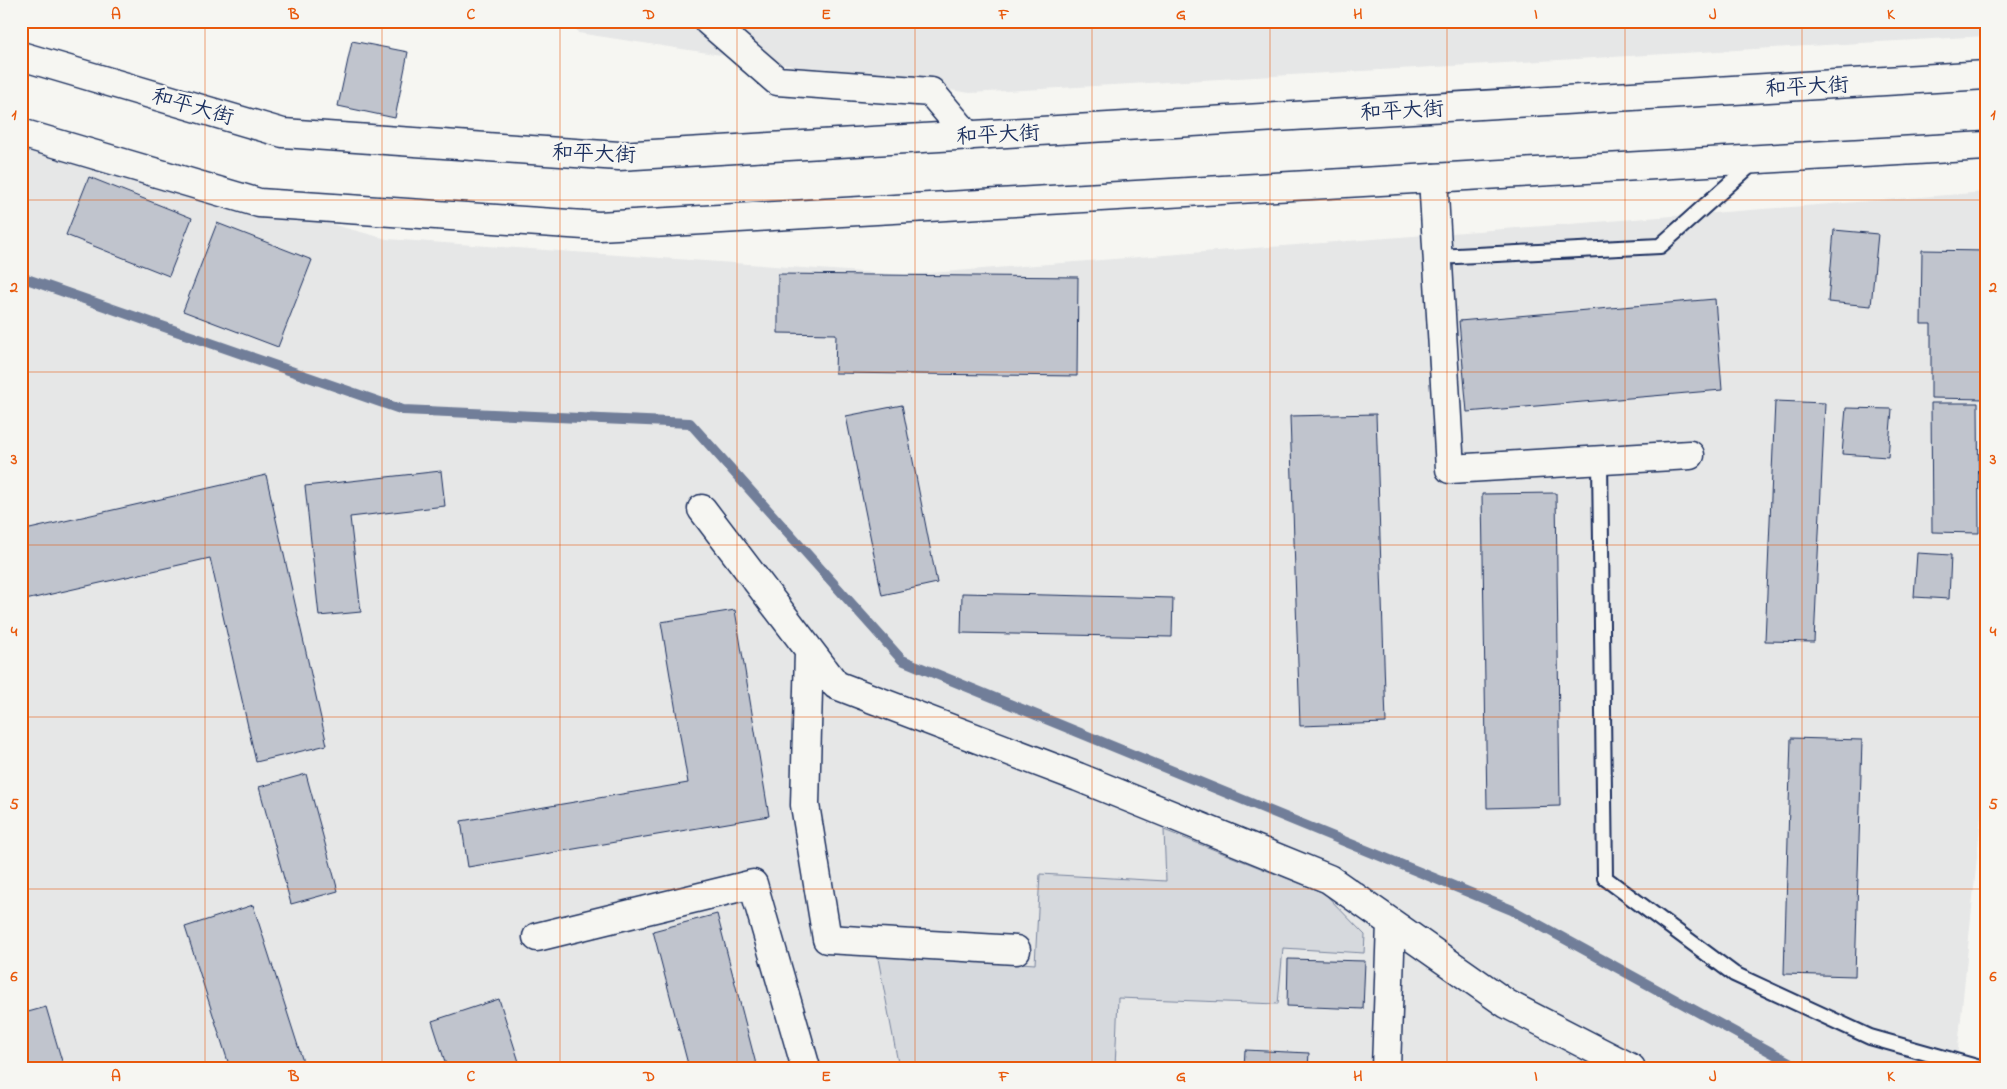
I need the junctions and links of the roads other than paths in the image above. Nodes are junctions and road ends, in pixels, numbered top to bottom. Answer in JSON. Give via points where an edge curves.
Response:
{"nodes":[{"id":1,"x":708,"y":21,"type":"edge"},
{"id":2,"x":21,"y":56,"type":"edge"},
{"id":3,"x":1986,"y":75,"type":"edge"},
{"id":4,"x":21,"y":133,"type":"edge"},
{"id":5,"x":968,"y":136,"type":"junction"},
{"id":6,"x":1986,"y":146,"type":"edge"},
{"id":7,"x":1758,"y":159,"type":"junction"},
{"id":8,"x":1433,"y":178,"type":"junction"},
{"id":9,"x":1438,"y":257,"type":"junction"},
{"id":10,"x":1690,"y":455,"type":"dead end"},
{"id":11,"x":1600,"y":460,"type":"junction"},
{"id":12,"x":702,"y":510,"type":"dead end"},
{"id":13,"x":809,"y":651,"type":"junction"},
{"id":14,"x":1391,"y":923,"type":"junction"},
{"id":15,"x":537,"y":937,"type":"dead end"},
{"id":16,"x":1016,"y":950,"type":"dead end"},
{"id":17,"x":806,"y":1068,"type":"edge"},
{"id":18,"x":1386,"y":1068,"type":"edge"},
{"id":19,"x":1631,"y":1068,"type":"edge"},
{"id":20,"x":1980,"y":1068,"type":"edge"}],
"edges":[{"from":1,"to":5,"type":"main road","via":[[777,82],[931,92]]},
{"from":2,"to":5,"type":"main road","name":"和平大街","via":[[282,132],[619,156]]},
{"from":3,"to":5,"type":"main road","name":"和平大街"},
{"from":4,"to":8,"type":"main road","via":[[259,203],[599,226]]},
{"from":6,"to":7,"type":"main road"},
{"from":7,"to":8,"type":"main road"},
{"from":7,"to":9,"type":"lane","via":[[1660,246]]},
{"from":8,"to":9,"type":"main road"},
{"from":9,"to":11,"type":"main road","via":[[1450,469]]},
{"from":10,"to":11,"type":"main road"},
{"from":11,"to":20,"type":"lane","via":[[1605,878],[1734,974],[1870,1037]]},
{"from":12,"to":13,"type":"main road"},
{"from":13,"to":14,"type":"main road","via":[[836,685],[1078,777],[1329,879]]},
{"from":13,"to":16,"type":"main road","via":[[805,805],[827,939]]},
{"from":14,"to":18,"type":"main road"},
{"from":14,"to":19,"type":"main road","via":[[1507,1004]]},
{"from":15,"to":17,"type":"main road","via":[[753,884]]}]}
